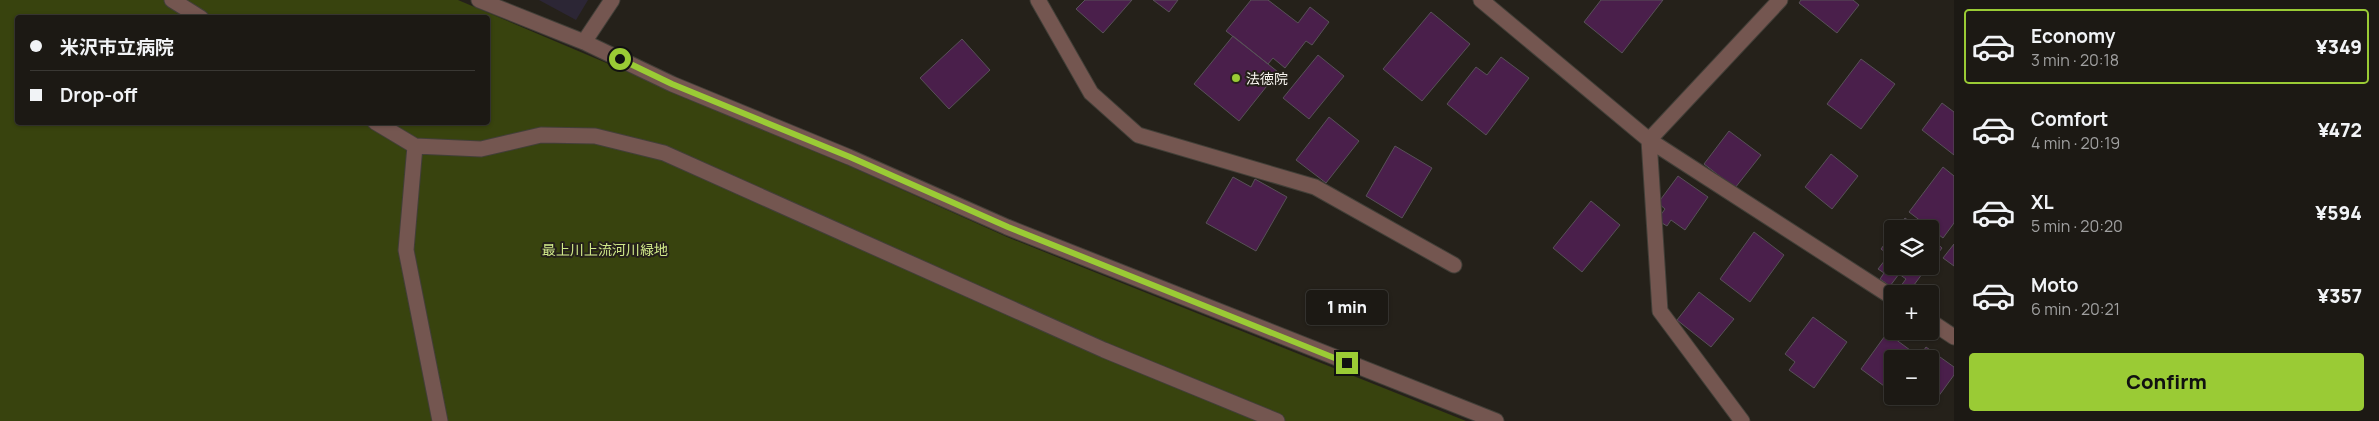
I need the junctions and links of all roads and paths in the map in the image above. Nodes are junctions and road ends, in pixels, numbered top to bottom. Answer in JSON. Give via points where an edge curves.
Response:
{"nodes":[{"id":1,"x":172,"y":0,"type":"edge"},
{"id":2,"x":479,"y":0,"type":"edge"},
{"id":3,"x":612,"y":0,"type":"edge"},
{"id":4,"x":1038,"y":0,"type":"edge"},
{"id":5,"x":1481,"y":0,"type":"edge"},
{"id":6,"x":1780,"y":0,"type":"edge"},
{"id":7,"x":196,"y":15,"type":"edge"},
{"id":8,"x":584,"y":42,"type":"junction"},
{"id":9,"x":380,"y":125,"type":"edge"},
{"id":10,"x":1649,"y":140,"type":"junction"},
{"id":11,"x":415,"y":146,"type":"junction"},
{"id":12,"x":1454,"y":265,"type":"dead end"},
{"id":13,"x":1884,"y":293,"type":"edge"},
{"id":14,"x":1939,"y":327,"type":"edge"},
{"id":15,"x":1954,"y":337,"type":"edge"},
{"id":16,"x":440,"y":421,"type":"edge"},
{"id":17,"x":1277,"y":421,"type":"edge"},
{"id":18,"x":1496,"y":421,"type":"edge"},
{"id":19,"x":1742,"y":421,"type":"edge"}],
"edges":[{"from":1,"to":7,"type":"street"},
{"from":2,"to":8,"type":"street"},
{"from":3,"to":8,"type":"street"},
{"from":4,"to":12,"type":"street","via":[[1090,93],[1138,135],[1315,186]]},
{"from":5,"to":10,"type":"street"},
{"from":6,"to":10,"type":"street"},
{"from":8,"to":18,"type":"street","via":[[672,84],[1016,230]]},
{"from":9,"to":11,"type":"street"},
{"from":10,"to":13,"type":"street"},
{"from":10,"to":19,"type":"street","via":[[1660,311]]},
{"from":11,"to":16,"type":"street","via":[[406,250]]},
{"from":11,"to":17,"type":"street","via":[[481,150],[541,135],[596,136],[664,153],[1104,350]]},
{"from":14,"to":15,"type":"street"}]}
